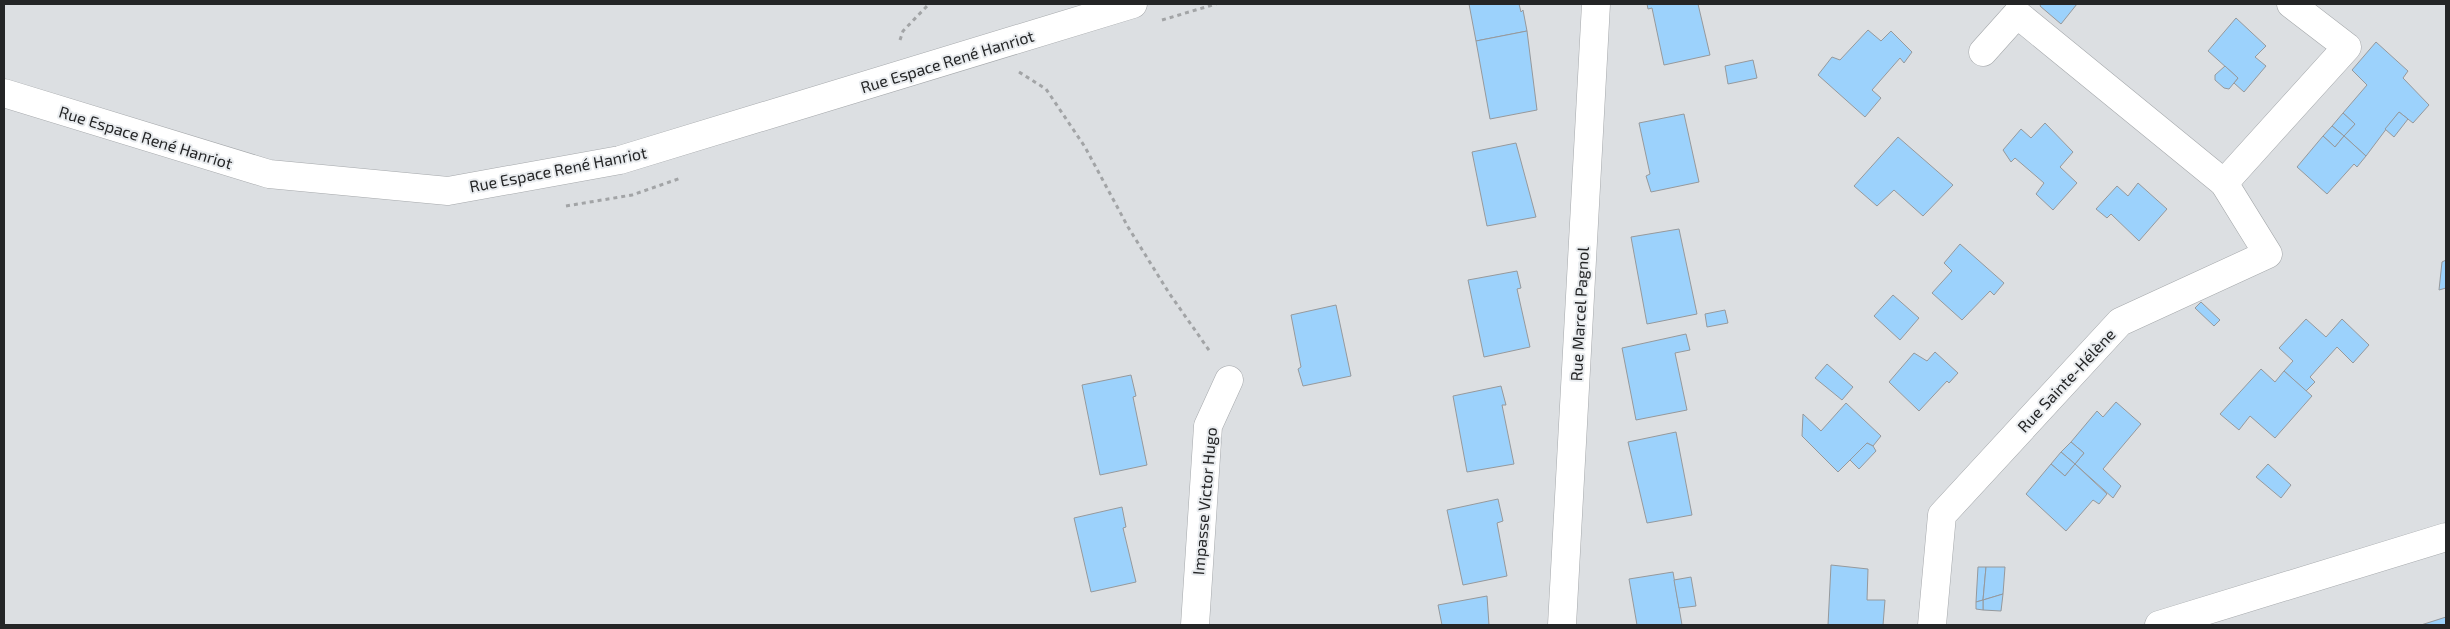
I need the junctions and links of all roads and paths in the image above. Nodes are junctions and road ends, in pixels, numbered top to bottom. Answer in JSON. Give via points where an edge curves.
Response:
{"nodes":[{"id":1,"x":1133,"y":4,"type":"edge"},
{"id":2,"x":1596,"y":4,"type":"edge"},
{"id":3,"x":2291,"y":4,"type":"edge"},
{"id":4,"x":1983,"y":52,"type":"dead end"},
{"id":5,"x":972,"y":53,"type":"junction"},
{"id":6,"x":4,"y":93,"type":"edge"},
{"id":7,"x":2224,"y":184,"type":"junction"},
{"id":8,"x":1230,"y":380,"type":"joint"},
{"id":9,"x":2446,"y":537,"type":"edge"},
{"id":10,"x":1195,"y":625,"type":"edge"},
{"id":11,"x":1562,"y":625,"type":"edge"},
{"id":12,"x":1932,"y":625,"type":"edge"},
{"id":13,"x":2159,"y":625,"type":"edge"}],
"edges":[{"from":1,"to":5,"type":"street","name":"Rue Espace René Hanriot"},
{"from":2,"to":11,"type":"street","name":"Rue Marcel Pagnol"},
{"from":3,"to":7,"type":"street","via":[[2347,47]]},
{"from":4,"to":7,"type":"street","name":"Rue Sainte-Hélène","via":[[2017,14]]},
{"from":5,"to":6,"type":"street","name":"Rue Espace René Hanriot","via":[[620,160],[448,191],[268,174]]},
{"from":5,"to":8,"type":"path","via":[[1008,66],[1046,89],[1085,147],[1169,294]]},
{"from":7,"to":12,"type":"street","name":"Rue Sainte-Hélène","via":[[2268,254],[2120,322],[1942,515]]},
{"from":8,"to":10,"type":"street","name":"Impasse Victor Hugo","via":[[1208,426]]},
{"from":9,"to":13,"type":"street"}]}
